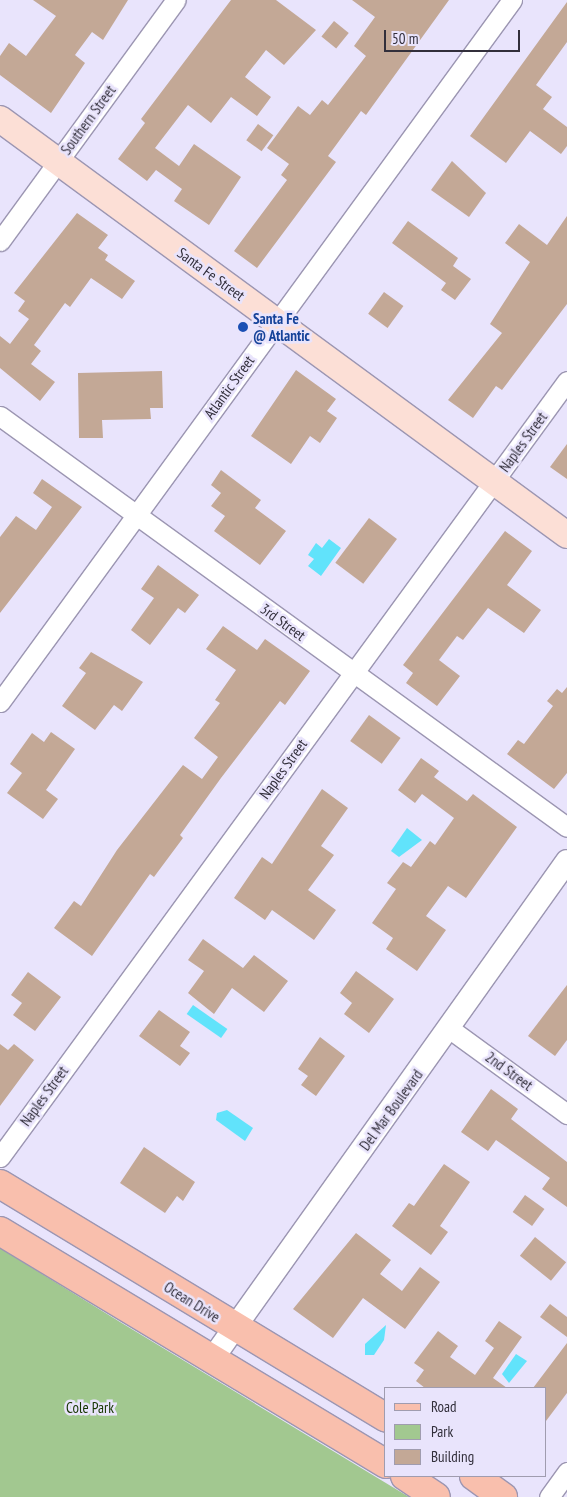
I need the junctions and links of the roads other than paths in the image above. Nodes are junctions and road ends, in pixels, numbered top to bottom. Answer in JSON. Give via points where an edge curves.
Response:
{"nodes":[{"id":1,"x":176,"y":0,"type":"edge"},
{"id":2,"x":512,"y":0,"type":"edge"},
{"id":3,"x":0,"y":119,"type":"edge"},
{"id":4,"x":58,"y":162,"type":"junction"},
{"id":5,"x":0,"y":241,"type":"edge"},
{"id":6,"x":277,"y":322,"type":"junction"},
{"id":7,"x":567,"y":381,"type":"edge"},
{"id":8,"x":0,"y":416,"type":"edge"},
{"id":9,"x":494,"y":482,"type":"junction"},
{"id":10,"x":136,"y":515,"type":"junction"},
{"id":11,"x":567,"y":535,"type":"edge"},
{"id":12,"x":354,"y":673,"type":"junction"},
{"id":13,"x":0,"y":702,"type":"edge"},
{"id":14,"x":567,"y":827,"type":"edge"},
{"id":15,"x":567,"y":861,"type":"edge"},
{"id":16,"x":450,"y":1029,"type":"junction"},
{"id":17,"x":567,"y":1114,"type":"edge"},
{"id":18,"x":0,"y":1157,"type":"edge"},
{"id":19,"x":0,"y":1184,"type":"edge"},
{"id":20,"x":0,"y":1230,"type":"edge"},
{"id":21,"x":232,"y":1326,"type":"junction"},
{"id":22,"x":214,"y":1358,"type":"junction"},
{"id":23,"x":384,"y":1417,"type":"edge"},
{"id":24,"x":384,"y":1463,"type":"edge"},
{"id":25,"x":567,"y":1472,"type":"edge"},
{"id":26,"x":406,"y":1477,"type":"edge"},
{"id":27,"x":475,"y":1477,"type":"edge"},
{"id":28,"x":436,"y":1497,"type":"edge"},
{"id":29,"x":503,"y":1497,"type":"edge"},
{"id":30,"x":549,"y":1497,"type":"edge"}],
"edges":[{"from":1,"to":4,"type":"street","name":"Southern Street"},
{"from":2,"to":6,"type":"street","name":"Atlantic Street"},
{"from":3,"to":4,"type":"main road","name":"Santa Fe Street"},
{"from":4,"to":5,"type":"street","name":"Southern Street"},
{"from":4,"to":6,"type":"main road","name":"Santa Fe Street"},
{"from":6,"to":9,"type":"main road","name":"Santa Fe Street"},
{"from":6,"to":10,"type":"street","name":"Atlantic Street"},
{"from":7,"to":9,"type":"street","name":"Naples Street"},
{"from":8,"to":10,"type":"street","name":"3rd Street"},
{"from":9,"to":11,"type":"main road","name":"Santa Fe Street"},
{"from":9,"to":12,"type":"street","name":"Naples Street"},
{"from":10,"to":12,"type":"street","name":"3rd Street"},
{"from":10,"to":13,"type":"street","name":"Atlantic Street"},
{"from":12,"to":14,"type":"street","name":"3rd Street"},
{"from":12,"to":18,"type":"street","name":"Naples Street"},
{"from":15,"to":16,"type":"street","name":"Del Mar Boulevard"},
{"from":16,"to":17,"type":"street","name":"2nd Street"},
{"from":16,"to":21,"type":"street","name":"Del Mar Boulevard"},
{"from":19,"to":21,"type":"main road","name":"Ocean Drive"},
{"from":20,"to":22,"type":"main road"},
{"from":21,"to":22,"type":"street","name":"Del Mar Boulevard"},
{"from":21,"to":23,"type":"main road","name":"Ocean Drive"},
{"from":22,"to":24,"type":"main road"},
{"from":25,"to":30,"type":"street"},
{"from":26,"to":28,"type":"main road"},
{"from":27,"to":29,"type":"main road"}]}
